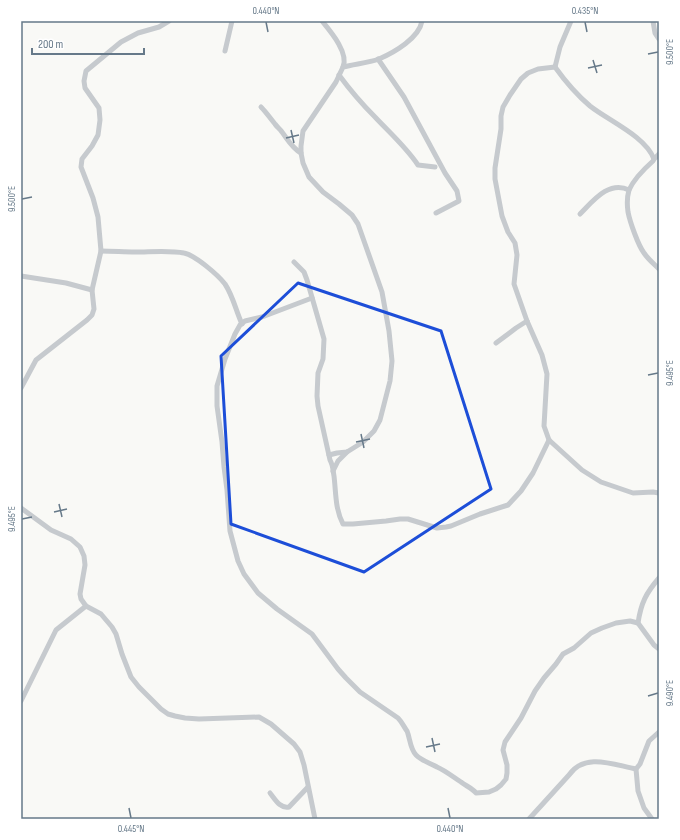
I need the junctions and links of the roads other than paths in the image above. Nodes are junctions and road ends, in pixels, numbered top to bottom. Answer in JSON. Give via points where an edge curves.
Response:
{"nodes":[{"id":1,"x":169,"y":21,"type":"edge"},
{"id":2,"x":232,"y":21,"type":"edge"},
{"id":3,"x":322,"y":21,"type":"edge"},
{"id":4,"x":422,"y":21,"type":"edge"},
{"id":5,"x":571,"y":21,"type":"edge"},
{"id":6,"x":653,"y":21,"type":"edge"},
{"id":7,"x":659,"y":39,"type":"edge"},
{"id":8,"x":225,"y":50,"type":"dead end"},
{"id":9,"x":378,"y":59,"type":"junction"},
{"id":10,"x":342,"y":67,"type":"junction"},
{"id":11,"x":555,"y":67,"type":"junction"},
{"id":12,"x":339,"y":75,"type":"junction"},
{"id":13,"x":261,"y":107,"type":"dead end"},
{"id":14,"x":302,"y":153,"type":"junction"},
{"id":15,"x":659,"y":154,"type":"edge"},
{"id":16,"x":654,"y":159,"type":"junction"},
{"id":17,"x":435,"y":167,"type":"dead end"},
{"id":18,"x":629,"y":190,"type":"junction"},
{"id":19,"x":436,"y":213,"type":"dead end"},
{"id":20,"x":580,"y":214,"type":"dead end"},
{"id":21,"x":102,"y":251,"type":"junction"},
{"id":22,"x":294,"y":262,"type":"dead end"},
{"id":23,"x":659,"y":269,"type":"edge"},
{"id":24,"x":21,"y":276,"type":"edge"},
{"id":25,"x":92,"y":290,"type":"junction"},
{"id":26,"x":312,"y":298,"type":"junction"},
{"id":27,"x":527,"y":321,"type":"junction"},
{"id":28,"x":242,"y":324,"type":"junction"},
{"id":29,"x":496,"y":343,"type":"dead end"},
{"id":30,"x":21,"y":388,"type":"edge"},
{"id":31,"x":549,"y":440,"type":"junction"},
{"id":32,"x":347,"y":452,"type":"junction"},
{"id":33,"x":329,"y":458,"type":"junction"},
{"id":34,"x":339,"y":460,"type":"junction"},
{"id":35,"x":333,"y":471,"type":"junction"},
{"id":36,"x":659,"y":493,"type":"edge"},
{"id":37,"x":21,"y":508,"type":"edge"},
{"id":38,"x":659,"y":578,"type":"edge"},
{"id":39,"x":86,"y":606,"type":"junction"},
{"id":40,"x":638,"y":623,"type":"junction"},
{"id":41,"x":659,"y":649,"type":"edge"},
{"id":42,"x":21,"y":701,"type":"edge"},
{"id":43,"x":659,"y":732,"type":"edge"},
{"id":44,"x":636,"y":769,"type":"junction"},
{"id":45,"x":308,"y":787,"type":"junction"},
{"id":46,"x":270,"y":793,"type":"dead end"},
{"id":47,"x":314,"y":819,"type":"edge"},
{"id":48,"x":529,"y":819,"type":"edge"},
{"id":49,"x":652,"y":819,"type":"edge"}],
"edges":[{"from":1,"to":21,"type":"street","via":[[121,42],[86,71],[85,88],[99,108],[100,120],[98,135],[82,159],[81,167],[98,217]]},
{"from":2,"to":8,"type":"street"},
{"from":3,"to":10,"type":"street","via":[[344,55]]},
{"from":4,"to":9,"type":"street","via":[[410,40]]},
{"from":5,"to":11,"type":"street"},
{"from":6,"to":7,"type":"street"},
{"from":9,"to":10,"type":"street"},
{"from":9,"to":19,"type":"street","via":[[404,97],[457,191],[459,201]]},
{"from":10,"to":12,"type":"street"},
{"from":11,"to":16,"type":"street","via":[[583,101],[640,141]]},
{"from":11,"to":27,"type":"street","via":[[528,73],[510,95],[503,107],[496,155],[495,179],[502,216],[515,243],[517,255],[514,284]]},
{"from":12,"to":14,"type":"street","via":[[303,131]]},
{"from":12,"to":17,"type":"street","via":[[418,165]]},
{"from":13,"to":14,"type":"street","via":[[294,149]]},
{"from":14,"to":32,"type":"street","via":[[309,177],[352,215],[358,224],[382,292],[389,331],[392,361],[390,381],[380,420],[363,442]]},
{"from":15,"to":16,"type":"street"},
{"from":16,"to":18,"type":"street"},
{"from":18,"to":20,"type":"street","via":[[608,190]]},
{"from":18,"to":23,"type":"street","via":[[628,212],[641,247],[644,254]]},
{"from":21,"to":25,"type":"street"},
{"from":21,"to":28,"type":"street","via":[[175,252],[194,257],[225,284]]},
{"from":22,"to":26,"type":"street","via":[[304,272]]},
{"from":24,"to":25,"type":"street"},
{"from":25,"to":30,"type":"street","via":[[92,315],[36,360]]},
{"from":26,"to":28,"type":"street"},
{"from":26,"to":33,"type":"street","via":[[324,339],[317,396]]},
{"from":27,"to":29,"type":"street"},
{"from":27,"to":31,"type":"street","via":[[542,355],[547,374],[544,426]]},
{"from":28,"to":40,"type":"street","via":[[232,339],[225,359],[216,399],[230,531],[238,561],[244,574],[258,592],[312,634],[338,669],[360,692],[398,718],[416,755],[449,773],[476,793],[496,789],[506,778],[507,765],[503,750],[505,742],[535,691],[563,654],[574,648],[590,633],[602,628],[630,621]]},
{"from":31,"to":35,"type":"street","via":[[533,473],[508,505],[446,527],[437,528],[408,519],[343,524],[338,511]]},
{"from":31,"to":36,"type":"street","via":[[582,470],[601,482],[633,493]]},
{"from":32,"to":33,"type":"street","via":[[337,453]]},
{"from":32,"to":34,"type":"street"},
{"from":33,"to":34,"type":"street"},
{"from":33,"to":35,"type":"street"},
{"from":34,"to":35,"type":"street"},
{"from":37,"to":39,"type":"street","via":[[80,547],[85,566],[80,594]]},
{"from":38,"to":40,"type":"street","via":[[640,608]]},
{"from":39,"to":42,"type":"street","via":[[56,630]]},
{"from":39,"to":45,"type":"street","via":[[101,614],[112,627],[131,677],[161,709],[171,715],[185,718],[262,718],[297,747],[302,756]]},
{"from":40,"to":41,"type":"street"},
{"from":43,"to":44,"type":"street","via":[[649,741]]},
{"from":44,"to":48,"type":"street","via":[[601,762],[580,765]]},
{"from":44,"to":49,"type":"street","via":[[638,791],[644,808]]},
{"from":45,"to":46,"type":"street","via":[[286,808]]},
{"from":45,"to":47,"type":"street"}]}
